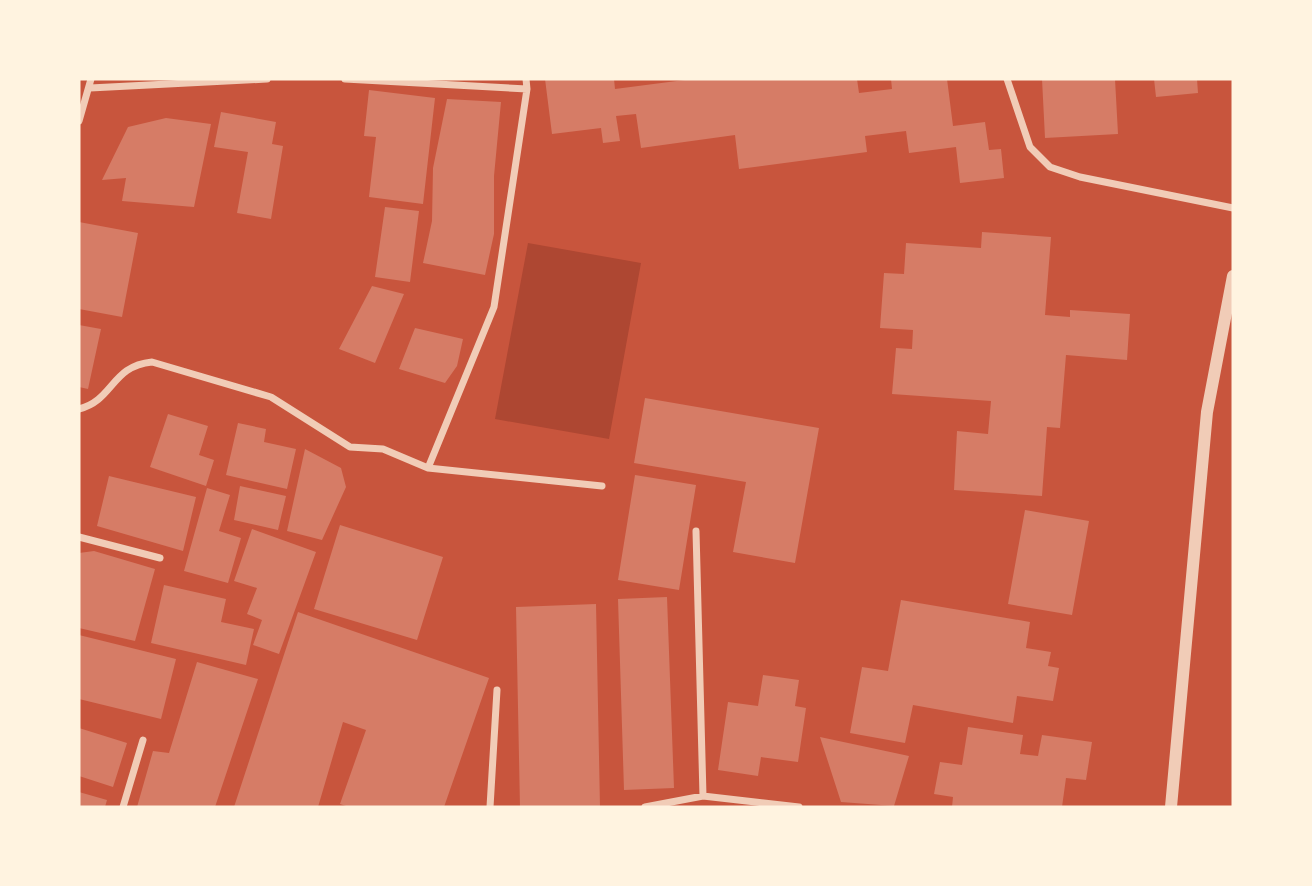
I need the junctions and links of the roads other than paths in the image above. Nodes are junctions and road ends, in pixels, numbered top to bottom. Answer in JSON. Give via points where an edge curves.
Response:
{"nodes":[{"id":1,"x":267,"y":79,"type":"edge"},
{"id":2,"x":345,"y":79,"type":"edge"},
{"id":3,"x":526,"y":79,"type":"edge"},
{"id":4,"x":1007,"y":79,"type":"edge"},
{"id":5,"x":91,"y":83,"type":"edge"},
{"id":6,"x":527,"y":89,"type":"junction"},
{"id":7,"x":79,"y":121,"type":"edge"},
{"id":8,"x":1233,"y":208,"type":"edge"},
{"id":9,"x":1233,"y":275,"type":"edge"},
{"id":10,"x":79,"y":410,"type":"edge"},
{"id":11,"x":428,"y":468,"type":"junction"},
{"id":12,"x":602,"y":486,"type":"dead end"},
{"id":13,"x":696,"y":531,"type":"dead end"},
{"id":14,"x":79,"y":537,"type":"edge"},
{"id":15,"x":160,"y":558,"type":"dead end"},
{"id":16,"x":497,"y":690,"type":"dead end"},
{"id":17,"x":144,"y":740,"type":"dead end"},
{"id":18,"x":703,"y":796,"type":"junction"},
{"id":19,"x":124,"y":807,"type":"edge"},
{"id":20,"x":490,"y":807,"type":"edge"},
{"id":21,"x":645,"y":807,"type":"edge"},
{"id":22,"x":799,"y":807,"type":"edge"},
{"id":23,"x":1171,"y":807,"type":"edge"}],
"edges":[{"from":1,"to":5,"type":"street"},
{"from":2,"to":6,"type":"street"},
{"from":3,"to":6,"type":"street"},
{"from":4,"to":8,"type":"street","via":[[1030,147],[1050,167]]},
{"from":5,"to":7,"type":"street"},
{"from":6,"to":11,"type":"street","via":[[494,307]]},
{"from":9,"to":23,"type":"street","via":[[1207,412]]},
{"from":10,"to":11,"type":"street","via":[[100,400],[123,370],[135,363],[152,362],[271,397],[350,447],[383,449]]},
{"from":11,"to":12,"type":"street"},
{"from":13,"to":18,"type":"street"},
{"from":14,"to":15,"type":"street"},
{"from":16,"to":20,"type":"street"},
{"from":17,"to":19,"type":"street"},
{"from":18,"to":21,"type":"street"},
{"from":18,"to":22,"type":"street"}]}
